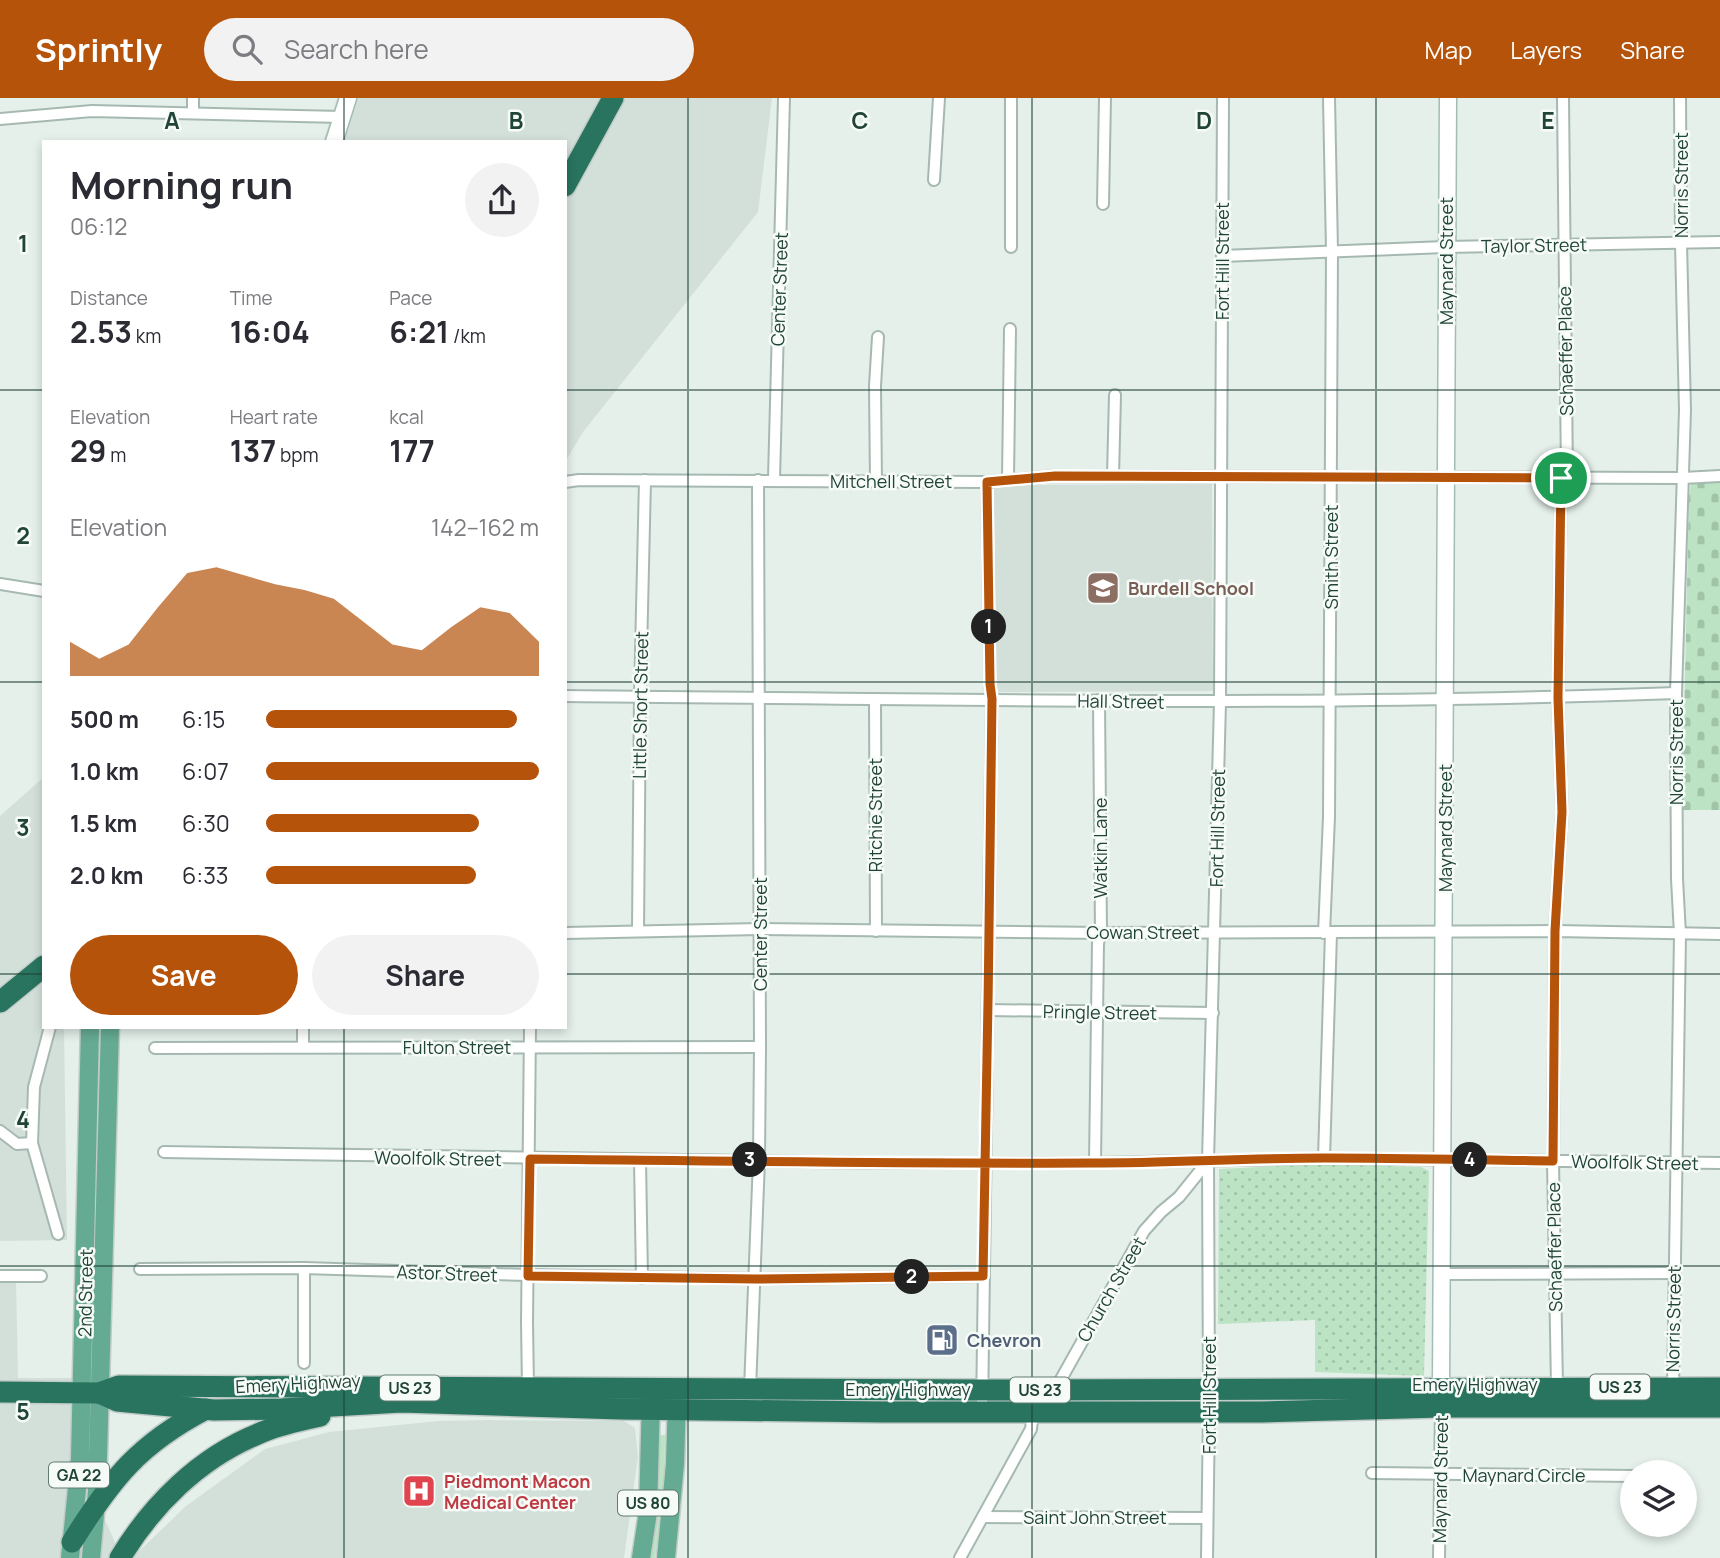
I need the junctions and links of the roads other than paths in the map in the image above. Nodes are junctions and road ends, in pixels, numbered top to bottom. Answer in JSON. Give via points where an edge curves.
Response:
{"nodes":[{"id":1,"x":193,"y":98,"type":"edge"},
{"id":2,"x":348,"y":98,"type":"edge"},
{"id":3,"x":613,"y":98,"type":"edge"},
{"id":4,"x":783,"y":98,"type":"edge"},
{"id":5,"x":939,"y":98,"type":"edge"},
{"id":6,"x":1012,"y":98,"type":"edge"},
{"id":7,"x":1105,"y":98,"type":"edge"},
{"id":8,"x":1223,"y":98,"type":"edge"},
{"id":9,"x":1329,"y":98,"type":"edge"},
{"id":10,"x":1448,"y":98,"type":"edge"},
{"id":11,"x":1563,"y":98,"type":"edge"},
{"id":12,"x":1681,"y":98,"type":"edge"},
{"id":13,"x":193,"y":113,"type":"junction"},
{"id":14,"x":342,"y":117,"type":"junction"},
{"id":15,"x":0,"y":119,"type":"edge"},
{"id":16,"x":335,"y":140,"type":"edge"},
{"id":17,"x":934,"y":180,"type":"dead end"},
{"id":18,"x":567,"y":182,"type":"edge"},
{"id":19,"x":1103,"y":204,"type":"dead end"},
{"id":20,"x":1681,"y":243,"type":"junction"},
{"id":21,"x":1720,"y":243,"type":"edge"},
{"id":22,"x":1563,"y":245,"type":"junction"},
{"id":23,"x":1011,"y":247,"type":"dead end"},
{"id":24,"x":1446,"y":247,"type":"junction"},
{"id":25,"x":1332,"y":251,"type":"junction"},
{"id":26,"x":1223,"y":256,"type":"junction"},
{"id":27,"x":1010,"y":329,"type":"dead end"},
{"id":28,"x":878,"y":337,"type":"dead end"},
{"id":29,"x":1115,"y":395,"type":"dead end"},
{"id":30,"x":1113,"y":476,"type":"junction"},
{"id":31,"x":1221,"y":476,"type":"junction"},
{"id":32,"x":1720,"y":476,"type":"edge"},
{"id":33,"x":1331,"y":477,"type":"junction"},
{"id":34,"x":1446,"y":478,"type":"junction"},
{"id":35,"x":1564,"y":478,"type":"junction"},
{"id":36,"x":1683,"y":478,"type":"junction"},
{"id":37,"x":774,"y":479,"type":"junction"},
{"id":38,"x":1008,"y":479,"type":"junction"},
{"id":39,"x":645,"y":480,"type":"junction"},
{"id":40,"x":758,"y":480,"type":"junction"},
{"id":41,"x":567,"y":482,"type":"edge"},
{"id":42,"x":876,"y":482,"type":"junction"},
{"id":43,"x":987,"y":482,"type":"junction"},
{"id":44,"x":0,"y":584,"type":"edge"},
{"id":45,"x":42,"y":591,"type":"edge"},
{"id":46,"x":1676,"y":693,"type":"junction"},
{"id":47,"x":567,"y":696,"type":"edge"},
{"id":48,"x":640,"y":696,"type":"junction"},
{"id":49,"x":759,"y":697,"type":"junction"},
{"id":50,"x":1558,"y":698,"type":"junction"},
{"id":51,"x":875,"y":699,"type":"junction"},
{"id":52,"x":992,"y":699,"type":"junction"},
{"id":53,"x":1446,"y":699,"type":"junction"},
{"id":54,"x":1099,"y":700,"type":"junction"},
{"id":55,"x":1330,"y":700,"type":"junction"},
{"id":56,"x":1220,"y":702,"type":"junction"},
{"id":57,"x":760,"y":929,"type":"junction"},
{"id":58,"x":638,"y":930,"type":"junction"},
{"id":59,"x":876,"y":931,"type":"junction"},
{"id":60,"x":1555,"y":931,"type":"junction"},
{"id":61,"x":989,"y":932,"type":"junction"},
{"id":62,"x":1215,"y":932,"type":"junction"},
{"id":63,"x":1444,"y":932,"type":"junction"},
{"id":64,"x":567,"y":933,"type":"edge"},
{"id":65,"x":1101,"y":933,"type":"junction"},
{"id":66,"x":1327,"y":933,"type":"junction"},
{"id":67,"x":1680,"y":934,"type":"junction"},
{"id":68,"x":1720,"y":934,"type":"edge"},
{"id":69,"x":41,"y":974,"type":"edge"},
{"id":70,"x":0,"y":1002,"type":"edge"},
{"id":71,"x":988,"y":1010,"type":"junction"},
{"id":72,"x":1096,"y":1012,"type":"junction"},
{"id":73,"x":1213,"y":1013,"type":"junction"},
{"id":74,"x":49,"y":1029,"type":"edge"},
{"id":75,"x":90,"y":1029,"type":"edge"},
{"id":76,"x":110,"y":1029,"type":"edge"},
{"id":77,"x":303,"y":1029,"type":"edge"},
{"id":78,"x":530,"y":1029,"type":"edge"},
{"id":79,"x":303,"y":1047,"type":"junction"},
{"id":80,"x":530,"y":1047,"type":"junction"},
{"id":81,"x":760,"y":1047,"type":"junction"},
{"id":82,"x":155,"y":1048,"type":"dead end"},
{"id":83,"x":2,"y":1135,"type":"edge"},
{"id":84,"x":32,"y":1143,"type":"junction"},
{"id":85,"x":164,"y":1152,"type":"dead end"},
{"id":86,"x":1324,"y":1158,"type":"junction"},
{"id":87,"x":530,"y":1159,"type":"junction"},
{"id":88,"x":1443,"y":1159,"type":"junction"},
{"id":89,"x":640,"y":1160,"type":"junction"},
{"id":90,"x":759,"y":1160,"type":"junction"},
{"id":91,"x":1208,"y":1161,"type":"junction"},
{"id":92,"x":1553,"y":1161,"type":"junction"},
{"id":93,"x":985,"y":1163,"type":"junction"},
{"id":94,"x":1095,"y":1163,"type":"junction"},
{"id":95,"x":1676,"y":1163,"type":"junction"},
{"id":96,"x":1720,"y":1163,"type":"edge"},
{"id":97,"x":1209,"y":1193,"type":"junction"},
{"id":98,"x":1179,"y":1197,"type":"junction"},
{"id":99,"x":58,"y":1234,"type":"dead end"},
{"id":100,"x":304,"y":1268,"type":"junction"},
{"id":101,"x":140,"y":1269,"type":"dead end"},
{"id":102,"x":1674,"y":1273,"type":"junction"},
{"id":103,"x":1441,"y":1274,"type":"junction"},
{"id":104,"x":1553,"y":1274,"type":"junction"},
{"id":105,"x":0,"y":1276,"type":"edge"},
{"id":106,"x":41,"y":1276,"type":"dead end"},
{"id":107,"x":528,"y":1276,"type":"junction"},
{"id":108,"x":983,"y":1276,"type":"junction"},
{"id":109,"x":642,"y":1278,"type":"junction"},
{"id":110,"x":755,"y":1279,"type":"junction"},
{"id":111,"x":304,"y":1363,"type":"dead end"},
{"id":112,"x":245,"y":1387,"type":"junction"},
{"id":113,"x":651,"y":1387,"type":"junction"},
{"id":114,"x":1557,"y":1387,"type":"junction"},
{"id":115,"x":528,"y":1388,"type":"junction"},
{"id":116,"x":677,"y":1388,"type":"junction"},
{"id":117,"x":1720,"y":1388,"type":"edge"},
{"id":118,"x":750,"y":1389,"type":"junction"},
{"id":119,"x":982,"y":1390,"type":"junction"},
{"id":120,"x":1055,"y":1390,"type":"junction"},
{"id":121,"x":0,"y":1392,"type":"edge"},
{"id":122,"x":91,"y":1393,"type":"junction"},
{"id":123,"x":1673,"y":1397,"type":"junction"},
{"id":124,"x":1441,"y":1398,"type":"junction"},
{"id":125,"x":1209,"y":1401,"type":"junction"},
{"id":126,"x":401,"y":1402,"type":"junction"},
{"id":127,"x":1720,"y":1407,"type":"edge"},
{"id":128,"x":206,"y":1409,"type":"junction"},
{"id":129,"x":652,"y":1409,"type":"junction"},
{"id":130,"x":677,"y":1410,"type":"junction"},
{"id":131,"x":1033,"y":1411,"type":"junction"},
{"id":132,"x":982,"y":1412,"type":"junction"},
{"id":133,"x":1372,"y":1473,"type":"dead end"},
{"id":134,"x":1440,"y":1475,"type":"junction"},
{"id":135,"x":1620,"y":1476,"type":"edge"},
{"id":136,"x":96,"y":1503,"type":"junction"},
{"id":137,"x":984,"y":1517,"type":"junction"},
{"id":138,"x":1207,"y":1518,"type":"junction"},
{"id":139,"x":71,"y":1550,"type":"edge"},
{"id":140,"x":91,"y":1558,"type":"edge"},
{"id":141,"x":120,"y":1558,"type":"edge"},
{"id":142,"x":641,"y":1558,"type":"edge"},
{"id":143,"x":666,"y":1558,"type":"edge"},
{"id":144,"x":960,"y":1558,"type":"edge"},
{"id":145,"x":1207,"y":1558,"type":"edge"},
{"id":146,"x":1439,"y":1558,"type":"edge"}],
"edges":[{"from":1,"to":13,"type":"street"},
{"from":2,"to":14,"type":"street"},
{"from":3,"to":18,"type":"highway"},
{"from":4,"to":37,"type":"street","name":"Center Street"},
{"from":5,"to":17,"type":"street"},
{"from":6,"to":23,"type":"street"},
{"from":7,"to":19,"type":"street"},
{"from":8,"to":26,"type":"street","name":"Fort Hill Street"},
{"from":9,"to":25,"type":"street","name":"Smith Street"},
{"from":10,"to":24,"type":"street","name":"Maynard Street"},
{"from":11,"to":22,"type":"street","name":"Schaeffer Place"},
{"from":12,"to":20,"type":"street","name":"Norris Street"},
{"from":13,"to":14,"type":"street"},
{"from":13,"to":15,"type":"street","via":[[92,111]]},
{"from":14,"to":16,"type":"street"},
{"from":20,"to":21,"type":"street","name":"Taylor Street"},
{"from":20,"to":22,"type":"street","name":"Taylor Street"},
{"from":20,"to":36,"type":"street","name":"Norris Street"},
{"from":22,"to":24,"type":"street","name":"Taylor Street"},
{"from":22,"to":35,"type":"street","name":"Schaeffer Place"},
{"from":24,"to":25,"type":"street","name":"Taylor Street"},
{"from":24,"to":34,"type":"street","name":"Maynard Street"},
{"from":25,"to":26,"type":"street","name":"Taylor Street"},
{"from":25,"to":33,"type":"street","name":"Smith Street"},
{"from":26,"to":31,"type":"street","name":"Fort Hill Street"},
{"from":27,"to":38,"type":"street"},
{"from":28,"to":42,"type":"street"},
{"from":29,"to":30,"type":"street"},
{"from":30,"to":31,"type":"street","name":"Mitchell Street"},
{"from":30,"to":38,"type":"street","name":"Mitchell Street"},
{"from":31,"to":33,"type":"street","name":"Mitchell Street"},
{"from":31,"to":56,"type":"street","name":"Fort Hill Street"},
{"from":32,"to":36,"type":"street","name":"Mitchell Street"},
{"from":33,"to":34,"type":"street","name":"Mitchell Street"},
{"from":33,"to":55,"type":"street","name":"Smith Street"},
{"from":34,"to":35,"type":"street","name":"Mitchell Street"},
{"from":34,"to":53,"type":"street","name":"Maynard Street"},
{"from":35,"to":36,"type":"street","name":"Mitchell Street"},
{"from":35,"to":50,"type":"street","name":"Schaeffer Place"},
{"from":36,"to":46,"type":"street","name":"Norris Street"},
{"from":37,"to":40,"type":"street","name":"Mitchell Street"},
{"from":37,"to":42,"type":"street","name":"Mitchell Street"},
{"from":38,"to":43,"type":"street","name":"Mitchell Street"},
{"from":39,"to":40,"type":"street","name":"Mitchell Street"},
{"from":39,"to":41,"type":"street","name":"Mitchell Street"},
{"from":39,"to":48,"type":"street","name":"Little Short Street"},
{"from":40,"to":49,"type":"street","name":"Center Street"},
{"from":42,"to":43,"type":"street","name":"Mitchell Street"},
{"from":43,"to":52,"type":"street"},
{"from":44,"to":45,"type":"street"},
{"from":46,"to":50,"type":"street","name":"Hall Street"},
{"from":46,"to":67,"type":"street","name":"Norris Street"},
{"from":47,"to":48,"type":"street","name":"Hall Street"},
{"from":48,"to":49,"type":"street","name":"Hall Street"},
{"from":48,"to":58,"type":"street","name":"Little Short Street"},
{"from":49,"to":51,"type":"street","name":"Hall Street"},
{"from":49,"to":57,"type":"street","name":"Center Street"},
{"from":50,"to":53,"type":"street","name":"Hall Street"},
{"from":50,"to":60,"type":"street","name":"Schaeffer Place","via":[[1562,812]]},
{"from":51,"to":52,"type":"street","name":"Hall Street"},
{"from":51,"to":59,"type":"street","name":"Ritchie Street"},
{"from":52,"to":54,"type":"street","name":"Hall Street"},
{"from":52,"to":61,"type":"street"},
{"from":53,"to":55,"type":"street","name":"Hall Street"},
{"from":53,"to":63,"type":"street","name":"Maynard Street"},
{"from":54,"to":56,"type":"street","name":"Hall Street"},
{"from":54,"to":65,"type":"street","name":"Watkin Lane"},
{"from":55,"to":56,"type":"street","name":"Hall Street"},
{"from":55,"to":66,"type":"street","name":"Smith Street"},
{"from":56,"to":62,"type":"street","name":"Fort Hill Street"},
{"from":57,"to":58,"type":"street","name":"Cowan Street"},
{"from":57,"to":59,"type":"street","name":"Cowan Street"},
{"from":57,"to":81,"type":"street","name":"Center Street"},
{"from":58,"to":64,"type":"street","name":"Cowan Street"},
{"from":59,"to":61,"type":"street","name":"Cowan Street"},
{"from":60,"to":63,"type":"street","name":"Cowan Street"},
{"from":60,"to":67,"type":"street","name":"Cowan Street"},
{"from":60,"to":92,"type":"street","name":"Schaeffer Place"},
{"from":61,"to":65,"type":"street","name":"Cowan Street"},
{"from":61,"to":71,"type":"street"},
{"from":62,"to":65,"type":"street","name":"Cowan Street"},
{"from":62,"to":66,"type":"street","name":"Cowan Street"},
{"from":62,"to":73,"type":"street","name":"Fort Hill Street"},
{"from":63,"to":66,"type":"street","name":"Cowan Street"},
{"from":63,"to":88,"type":"street","name":"Maynard Street"},
{"from":65,"to":72,"type":"street","name":"Watkin Lane"},
{"from":66,"to":86,"type":"street","name":"Smith Street"},
{"from":67,"to":68,"type":"street","name":"Cowan Street"},
{"from":67,"to":95,"type":"street","name":"Norris Street"},
{"from":69,"to":70,"type":"highway"},
{"from":71,"to":72,"type":"street","name":"Pringle Street"},
{"from":71,"to":93,"type":"street"},
{"from":72,"to":73,"type":"street","name":"Pringle Street"},
{"from":72,"to":94,"type":"street","name":"Watkin Lane"},
{"from":73,"to":91,"type":"street","name":"Fort Hill Street"},
{"from":74,"to":84,"type":"street","via":[[34,1087]]},
{"from":75,"to":122,"type":"main road","name":"2nd Street"},
{"from":76,"to":122,"type":"main road","name":"2nd Street"},
{"from":77,"to":79,"type":"street"},
{"from":78,"to":80,"type":"street"},
{"from":79,"to":80,"type":"street","name":"Fulton Street"},
{"from":79,"to":82,"type":"street","name":"Fulton Street"},
{"from":80,"to":81,"type":"street","name":"Fulton Street"},
{"from":80,"to":87,"type":"street"},
{"from":81,"to":90,"type":"street","name":"Center Street"},
{"from":83,"to":84,"type":"street","via":[[17,1144]]},
{"from":84,"to":99,"type":"street"},
{"from":85,"to":87,"type":"street","name":"Woolfolk Street"},
{"from":86,"to":88,"type":"street","name":"Woolfolk Street"},
{"from":86,"to":91,"type":"street","name":"Woolfolk Street"},
{"from":87,"to":89,"type":"street","name":"Woolfolk Street"},
{"from":87,"to":107,"type":"street"},
{"from":88,"to":92,"type":"street","name":"Woolfolk Street"},
{"from":88,"to":103,"type":"street","name":"Maynard Street"},
{"from":89,"to":90,"type":"street","name":"Woolfolk Street"},
{"from":89,"to":109,"type":"street"},
{"from":90,"to":93,"type":"street","name":"Woolfolk Street"},
{"from":90,"to":110,"type":"street","name":"Center Street"},
{"from":91,"to":94,"type":"street","name":"Woolfolk Street"},
{"from":91,"to":97,"type":"street","name":"Fort Hill Street"},
{"from":91,"to":98,"type":"street","name":"Church Street"},
{"from":92,"to":95,"type":"street","name":"Woolfolk Street"},
{"from":92,"to":104,"type":"street","name":"Schaeffer Place"},
{"from":93,"to":94,"type":"street","name":"Woolfolk Street"},
{"from":93,"to":108,"type":"street"},
{"from":95,"to":96,"type":"street","name":"Woolfolk Street"},
{"from":95,"to":102,"type":"street","name":"Norris Street"},
{"from":97,"to":98,"type":"street"},
{"from":97,"to":125,"type":"street","name":"Fort Hill Street"},
{"from":98,"to":120,"type":"street","name":"Church Street","via":[[1144,1231],[1130,1252]]},
{"from":100,"to":101,"type":"street","name":"Astor Street"},
{"from":100,"to":107,"type":"street","name":"Astor Street"},
{"from":100,"to":111,"type":"street"},
{"from":102,"to":104,"type":"street"},
{"from":102,"to":123,"type":"street","name":"Norris Street"},
{"from":103,"to":104,"type":"street"},
{"from":103,"to":124,"type":"street","name":"Maynard Street"},
{"from":104,"to":114,"type":"street","name":"Schaeffer Place"},
{"from":105,"to":106,"type":"street"},
{"from":107,"to":109,"type":"street","name":"Astor Street"},
{"from":107,"to":115,"type":"street"},
{"from":108,"to":110,"type":"street","name":"Astor Street"},
{"from":108,"to":119,"type":"street"},
{"from":109,"to":110,"type":"street","name":"Astor Street"},
{"from":110,"to":118,"type":"street","name":"Center Street"},
{"from":112,"to":115,"type":"highway","name":"Emery Highway","number":"US 23"},
{"from":112,"to":122,"type":"highway","name":"Emery Highway","number":"US 23","via":[[119,1386]]},
{"from":112,"to":128,"type":"highway"},
{"from":113,"to":115,"type":"highway","name":"Emery Highway","number":"US 23"},
{"from":113,"to":116,"type":"highway","name":"Emery Highway","number":"US 23"},
{"from":113,"to":129,"type":"main road","number":"US 80"},
{"from":114,"to":123,"type":"highway","name":"Emery Highway","number":"US 23"},
{"from":114,"to":124,"type":"highway","name":"Emery Highway","number":"US 23"},
{"from":116,"to":118,"type":"highway","name":"Emery Highway","number":"US 23"},
{"from":116,"to":130,"type":"main road"},
{"from":117,"to":123,"type":"highway","name":"Emery Highway","number":"US 23"},
{"from":118,"to":119,"type":"highway","name":"Emery Highway","number":"US 23"},
{"from":119,"to":120,"type":"highway","name":"Emery Highway","number":"US 23"},
{"from":119,"to":132,"type":"street"},
{"from":120,"to":125,"type":"highway","name":"Emery Highway","number":"US 23"},
{"from":121,"to":122,"type":"highway","name":"Emery Highway","number":"US 23"},
{"from":122,"to":128,"type":"highway","name":"Emery Highway","number":"US 23","via":[[117,1401]]},
{"from":122,"to":136,"type":"main road","name":"2nd Street","number":"GA 22"},
{"from":122,"to":139,"type":"main road","name":"2nd Street","number":"GA 22"},
{"from":123,"to":124,"type":"highway","name":"Emery Highway","number":"US 23"},
{"from":123,"to":127,"type":"highway","name":"Emery Highway","number":"US 23"},
{"from":124,"to":125,"type":"highway","name":"Emery Highway","number":"US 23"},
{"from":124,"to":134,"type":"street","name":"Maynard Street"},
{"from":125,"to":131,"type":"highway","name":"Emery Highway","number":"US 23"},
{"from":125,"to":138,"type":"street","name":"Fort Hill Street"},
{"from":126,"to":128,"type":"highway","name":"Emery Highway","number":"US 23"},
{"from":126,"to":129,"type":"highway","name":"Emery Highway","number":"US 23"},
{"from":126,"to":141,"type":"highway","via":[[294,1422],[257,1434],[185,1480],[160,1504]]},
{"from":128,"to":136,"type":"highway","via":[[150,1443]]},
{"from":129,"to":130,"type":"highway","name":"Emery Highway","number":"US 23"},
{"from":129,"to":142,"type":"main road","number":"US 80","via":[[648,1512]]},
{"from":130,"to":132,"type":"highway","name":"Emery Highway","number":"US 23"},
{"from":130,"to":143,"type":"main road","number":"US 80"},
{"from":131,"to":132,"type":"highway","name":"Emery Highway","number":"US 23"},
{"from":131,"to":137,"type":"street","via":[[1031,1429]]},
{"from":133,"to":134,"type":"street","name":"Maynard Circle"},
{"from":134,"to":135,"type":"street","name":"Maynard Circle"},
{"from":134,"to":146,"type":"street","name":"Maynard Street"},
{"from":136,"to":139,"type":"highway"},
{"from":136,"to":140,"type":"main road","name":"2nd Street","number":"GA 22"},
{"from":137,"to":138,"type":"street","name":"Saint John Street"},
{"from":137,"to":144,"type":"street"},
{"from":138,"to":145,"type":"street","name":"Fort Hill Street"}]}
